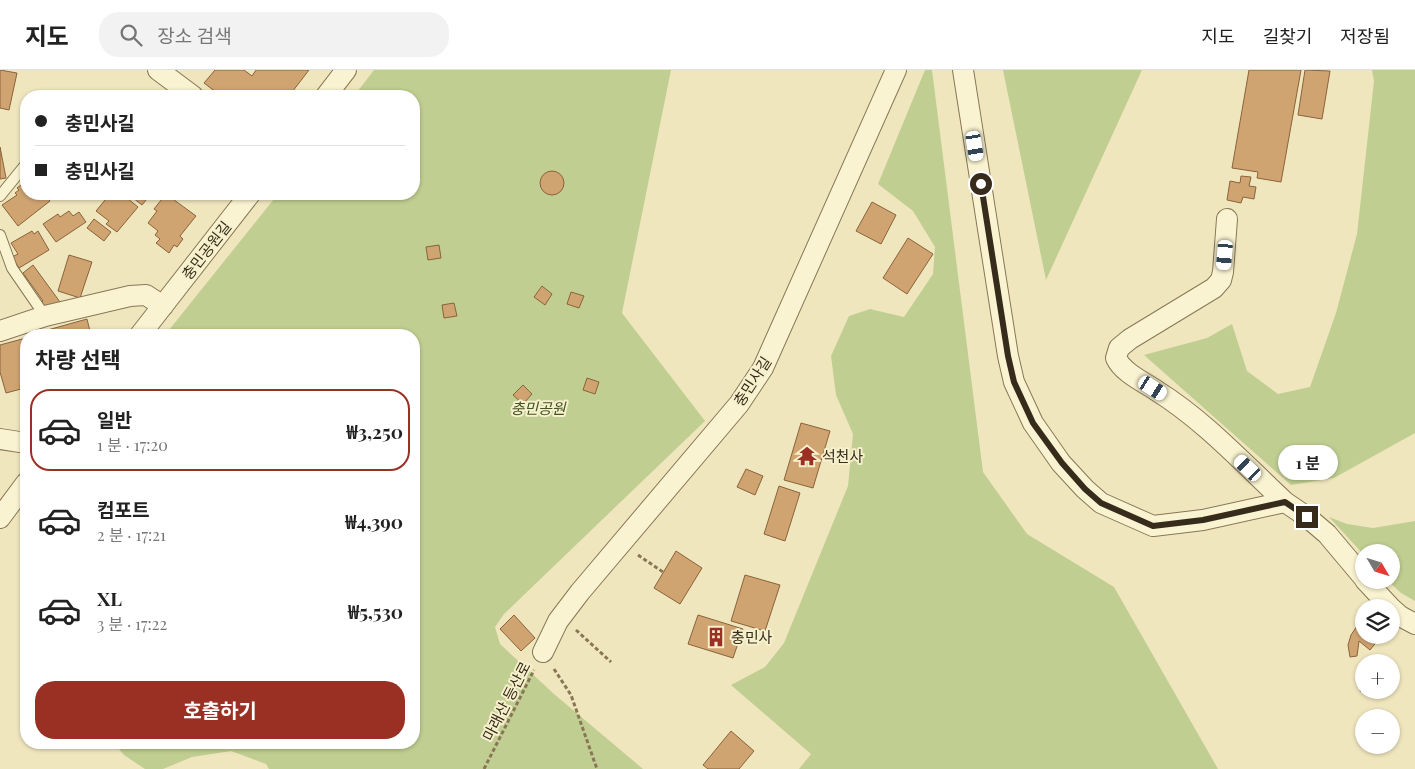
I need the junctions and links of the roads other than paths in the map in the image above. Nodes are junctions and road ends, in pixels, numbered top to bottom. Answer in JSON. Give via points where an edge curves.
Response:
{"nodes":[{"id":1,"x":158,"y":70,"type":"edge"},
{"id":2,"x":346,"y":70,"type":"edge"},
{"id":3,"x":896,"y":70,"type":"edge"},
{"id":4,"x":963,"y":70,"type":"edge"},
{"id":5,"x":185,"y":90,"type":"edge"},
{"id":6,"x":331,"y":90,"type":"edge"},
{"id":7,"x":20,"y":171,"type":"edge"},
{"id":8,"x":0,"y":196,"type":"edge"},
{"id":9,"x":245,"y":200,"type":"edge"},
{"id":10,"x":1227,"y":219,"type":"dead end"},
{"id":11,"x":0,"y":235,"type":"edge"},
{"id":12,"x":163,"y":306,"type":"junction"},
{"id":13,"x":45,"y":316,"type":"junction"},
{"id":14,"x":145,"y":329,"type":"edge"},
{"id":15,"x":0,"y":331,"type":"edge"},
{"id":16,"x":0,"y":439,"type":"edge"},
{"id":17,"x":20,"y":442,"type":"edge"},
{"id":18,"x":20,"y":491,"type":"edge"},
{"id":19,"x":1285,"y":502,"type":"junction"},
{"id":20,"x":0,"y":518,"type":"edge"},
{"id":21,"x":1355,"y":567,"type":"edge"},
{"id":22,"x":1374,"y":589,"type":"edge"},
{"id":23,"x":1383,"y":599,"type":"edge"},
{"id":24,"x":1400,"y":616,"type":"edge"},
{"id":25,"x":1415,"y":624,"type":"edge"},
{"id":26,"x":543,"y":652,"type":"road end"}],
"edges":[{"from":1,"to":5,"type":"street"},
{"from":2,"to":6,"type":"street"},
{"from":3,"to":26,"type":"street","name":"충민사길","via":[[763,368],[738,404],[580,592],[558,621]]},
{"from":4,"to":19,"type":"street","via":[[1012,374],[1023,404],[1049,446],[1101,503],[1153,526],[1203,520]]},
{"from":7,"to":8,"type":"lane"},
{"from":9,"to":12,"type":"street","name":"충민공원길"},
{"from":10,"to":19,"type":"street","via":[[1223,272],[1219,283],[1130,339],[1119,348],[1116,358],[1123,368],[1212,433]]},
{"from":11,"to":13,"type":"lane","via":[[12,268]]},
{"from":12,"to":13,"type":"street","via":[[146,295],[136,295]]},
{"from":12,"to":14,"type":"street","name":"충민공원길"},
{"from":13,"to":15,"type":"street"},
{"from":16,"to":17,"type":"street"},
{"from":18,"to":20,"type":"street"},
{"from":19,"to":21,"type":"street","via":[[1328,534]]},
{"from":22,"to":23,"type":"street"},
{"from":24,"to":25,"type":"street"}]}
